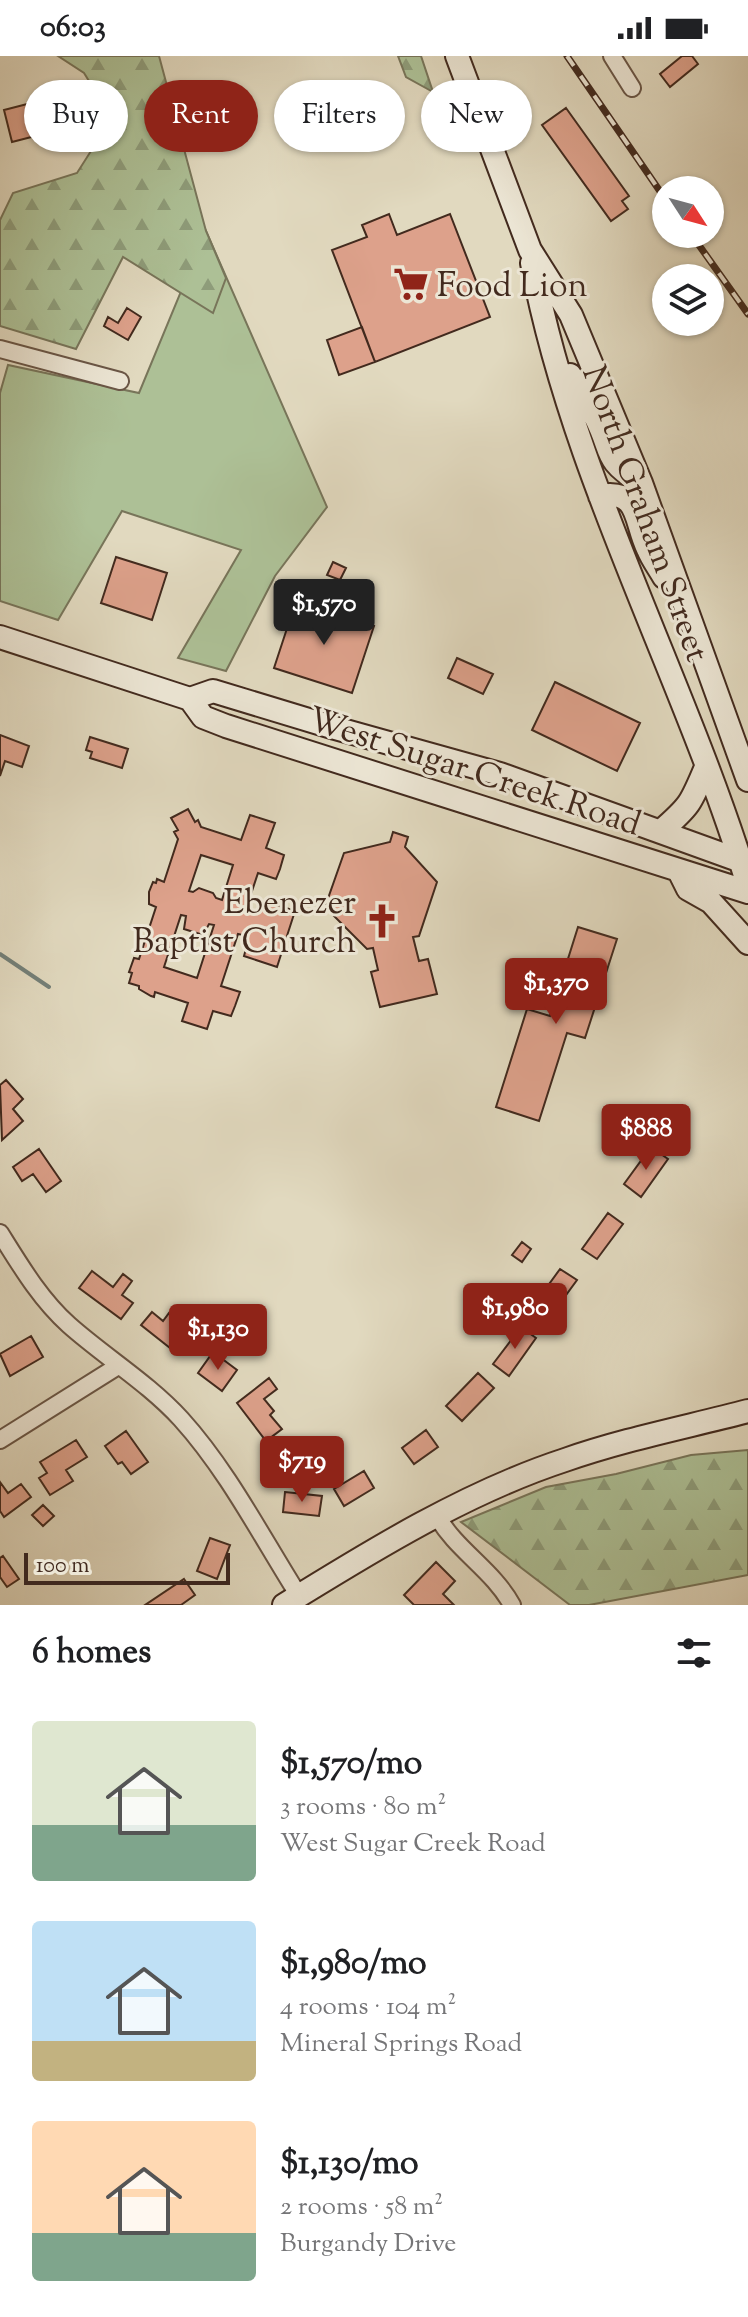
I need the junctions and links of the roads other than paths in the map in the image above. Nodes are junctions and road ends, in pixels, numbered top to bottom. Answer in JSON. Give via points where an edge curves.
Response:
{"nodes":[{"id":1,"x":457,"y":56,"type":"edge"},
{"id":2,"x":612,"y":56,"type":"edge"},
{"id":3,"x":632,"y":88,"type":"dead end"},
{"id":4,"x":530,"y":250,"type":"junction"},
{"id":5,"x":550,"y":343,"type":"junction"},
{"id":6,"x":0,"y":349,"type":"edge"},
{"id":7,"x":120,"y":381,"type":"dead end"},
{"id":8,"x":641,"y":483,"type":"junction"},
{"id":9,"x":600,"y":496,"type":"junction"},
{"id":10,"x":686,"y":612,"type":"junction"},
{"id":11,"x":0,"y":637,"type":"edge"},
{"id":12,"x":190,"y":699,"type":"junction"},
{"id":13,"x":226,"y":726,"type":"junction"},
{"id":14,"x":335,"y":728,"type":"junction"},
{"id":15,"x":706,"y":767,"type":"junction"},
{"id":16,"x":748,"y":780,"type":"edge"},
{"id":17,"x":661,"y":831,"type":"junction"},
{"id":18,"x":744,"y":861,"type":"edge"},
{"id":19,"x":679,"y":871,"type":"junction"},
{"id":20,"x":748,"y":885,"type":"edge"},
{"id":21,"x":748,"y":892,"type":"edge"},
{"id":22,"x":748,"y":943,"type":"edge"},
{"id":23,"x":0,"y":1233,"type":"edge"},
{"id":24,"x":118,"y":1366,"type":"junction"},
{"id":25,"x":748,"y":1411,"type":"edge"},
{"id":26,"x":0,"y":1440,"type":"edge"},
{"id":27,"x":437,"y":1516,"type":"junction"},
{"id":28,"x":291,"y":1600,"type":"edge"},
{"id":29,"x":512,"y":1605,"type":"edge"}],
"edges":[{"from":1,"to":4,"type":"main road","name":"North Graham Street"},
{"from":2,"to":3,"type":"street"},
{"from":4,"to":5,"type":"main road","name":"North Graham Street"},
{"from":4,"to":8,"type":"main road","name":"North Graham Street","via":[[571,315]]},
{"from":5,"to":8,"type":"main road","via":[[597,418],[611,458]]},
{"from":5,"to":9,"type":"main road","name":"North Graham Street"},
{"from":6,"to":7,"type":"street"},
{"from":8,"to":10,"type":"main road","name":"North Graham Street"},
{"from":9,"to":10,"type":"main road","via":[[627,498],[647,548]]},
{"from":9,"to":15,"type":"main road","name":"North Graham Street"},
{"from":10,"to":16,"type":"main road","name":"North Graham Street"},
{"from":11,"to":12,"type":"main road","name":"West Sugar Creek Road"},
{"from":12,"to":13,"type":"main road","name":"West Sugar Creek Road","via":[[203,717]]},
{"from":12,"to":14,"type":"main road","name":"West Sugar Creek Road","via":[[213,691]]},
{"from":13,"to":14,"type":"main road","via":[[248,715],[308,729]]},
{"from":13,"to":19,"type":"main road","name":"West Sugar Creek Road"},
{"from":14,"to":17,"type":"main road","name":"West Sugar Creek Road","via":[[500,774]]},
{"from":15,"to":17,"type":"main road","via":[[685,812]]},
{"from":15,"to":18,"type":"main road","name":"North Graham Street"},
{"from":17,"to":18,"type":"main road","name":"West Sugar Creek Road"},
{"from":18,"to":20,"type":"main road","name":"North Graham Street"},
{"from":19,"to":21,"type":"main road","name":"West Sugar Creek Road"},
{"from":19,"to":22,"type":"main road","via":[[688,889],[711,902]]},
{"from":23,"to":24,"type":"street","via":[[45,1301]]},
{"from":24,"to":26,"type":"street"},
{"from":24,"to":28,"type":"street","via":[[178,1416],[219,1467]]},
{"from":25,"to":27,"type":"main road","via":[[565,1459]]},
{"from":27,"to":28,"type":"main road"},
{"from":27,"to":29,"type":"street"}]}
